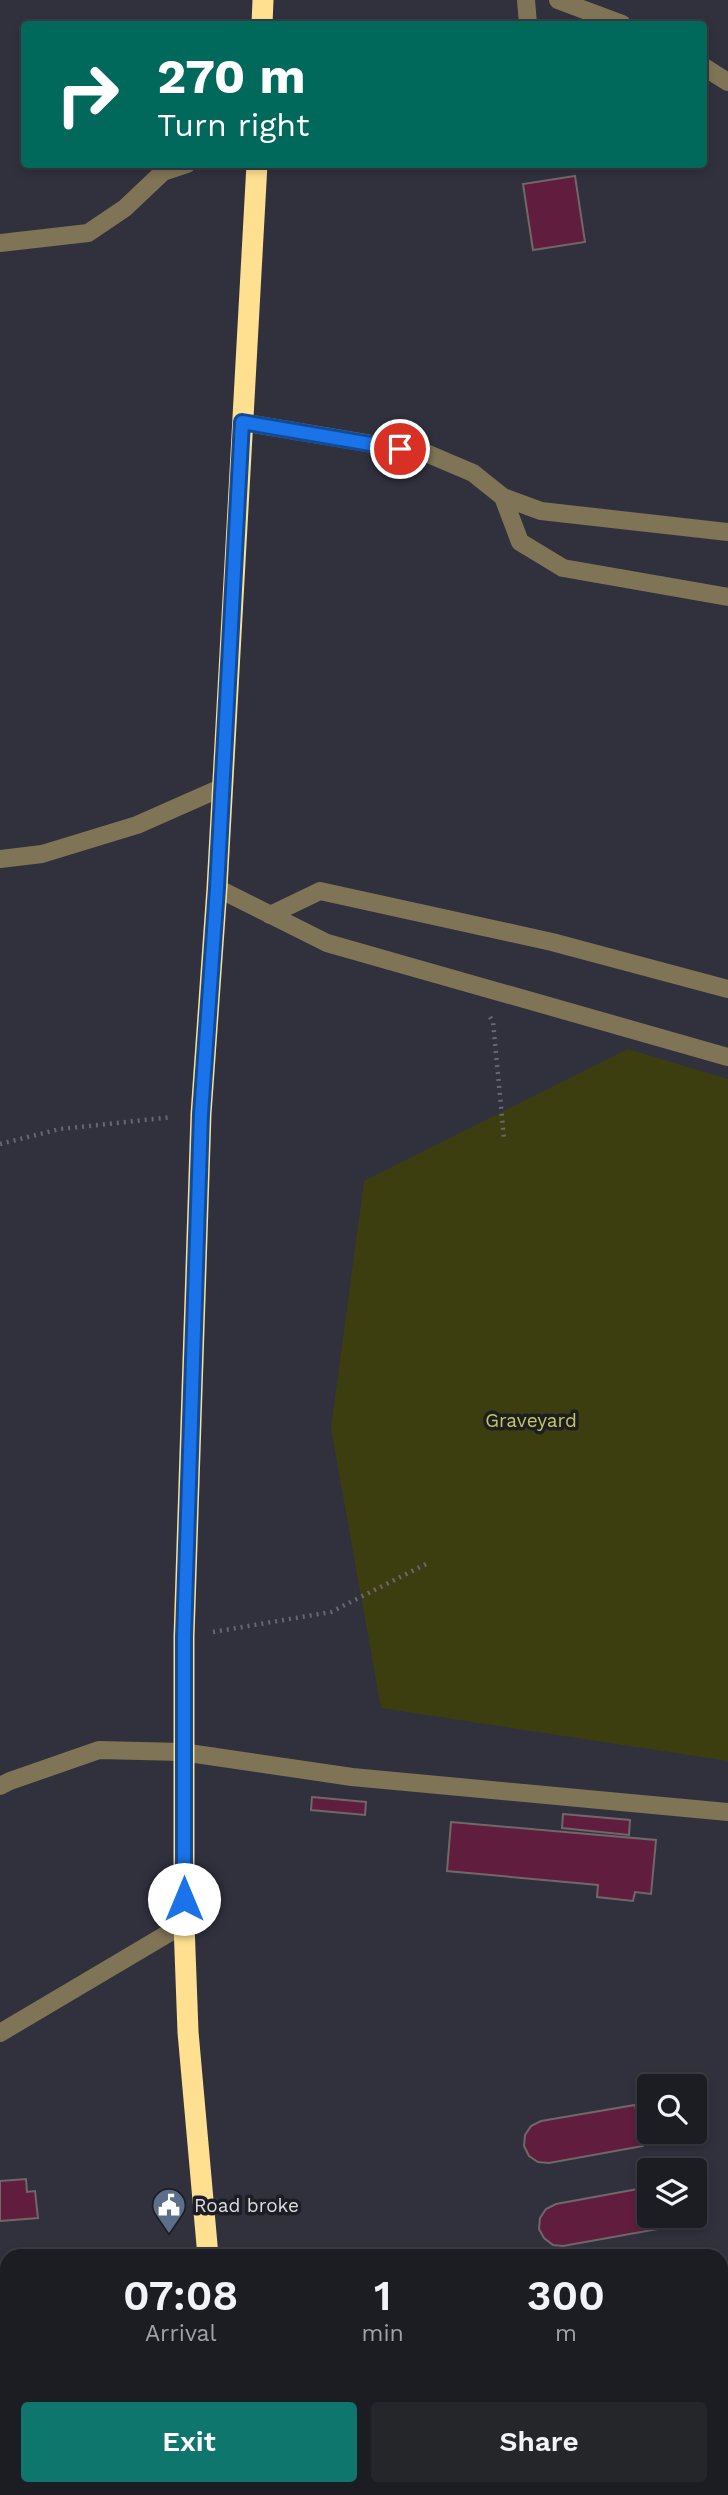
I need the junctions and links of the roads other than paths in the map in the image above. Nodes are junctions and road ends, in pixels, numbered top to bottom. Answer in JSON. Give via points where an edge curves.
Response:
{"nodes":[{"id":1,"x":263,"y":0,"type":"edge"},
{"id":2,"x":526,"y":0,"type":"edge"},
{"id":3,"x":558,"y":0,"type":"edge"},
{"id":4,"x":262,"y":21,"type":"edge"},
{"id":5,"x":528,"y":21,"type":"edge"},
{"id":6,"x":614,"y":21,"type":"edge"},
{"id":7,"x":707,"y":69,"type":"edge"},
{"id":8,"x":728,"y":82,"type":"edge"},
{"id":9,"x":175,"y":168,"type":"edge"},
{"id":10,"x":257,"y":168,"type":"edge"},
{"id":11,"x":0,"y":243,"type":"edge"},
{"id":12,"x":242,"y":422,"type":"junction"},
{"id":13,"x":503,"y":497,"type":"junction"},
{"id":14,"x":728,"y":532,"type":"edge"},
{"id":15,"x":728,"y":597,"type":"edge"},
{"id":16,"x":223,"y":787,"type":"junction"},
{"id":17,"x":0,"y":859,"type":"edge"},
{"id":18,"x":217,"y":888,"type":"junction"},
{"id":19,"x":270,"y":915,"type":"junction"},
{"id":20,"x":728,"y":989,"type":"edge"},
{"id":21,"x":728,"y":1057,"type":"edge"},
{"id":22,"x":182,"y":1752,"type":"junction"},
{"id":23,"x":0,"y":1786,"type":"edge"},
{"id":24,"x":728,"y":1812,"type":"edge"},
{"id":25,"x":184,"y":1924,"type":"junction"},
{"id":26,"x":0,"y":2032,"type":"edge"},
{"id":27,"x":207,"y":2249,"type":"edge"}],
"edges":[{"from":1,"to":4,"type":"highway"},
{"from":2,"to":5,"type":"street"},
{"from":3,"to":6,"type":"street"},
{"from":7,"to":8,"type":"street"},
{"from":9,"to":11,"type":"street","via":[[163,172],[125,208],[88,233]]},
{"from":10,"to":12,"type":"highway"},
{"from":12,"to":13,"type":"street","via":[[426,453],[473,473]]},
{"from":12,"to":16,"type":"highway"},
{"from":13,"to":14,"type":"street","via":[[541,511]]},
{"from":13,"to":15,"type":"street","via":[[520,542],[563,568]]},
{"from":16,"to":17,"type":"street","via":[[137,825],[42,854]]},
{"from":16,"to":18,"type":"highway"},
{"from":18,"to":19,"type":"street"},
{"from":18,"to":22,"type":"highway","via":[[201,1114]]},
{"from":19,"to":20,"type":"street","via":[[320,891],[552,942]]},
{"from":19,"to":21,"type":"street","via":[[327,943]]},
{"from":22,"to":23,"type":"street","via":[[99,1750]]},
{"from":22,"to":24,"type":"street","via":[[352,1777]]},
{"from":22,"to":25,"type":"highway"},
{"from":25,"to":26,"type":"street"},
{"from":25,"to":27,"type":"highway","via":[[188,2032]]}]}
